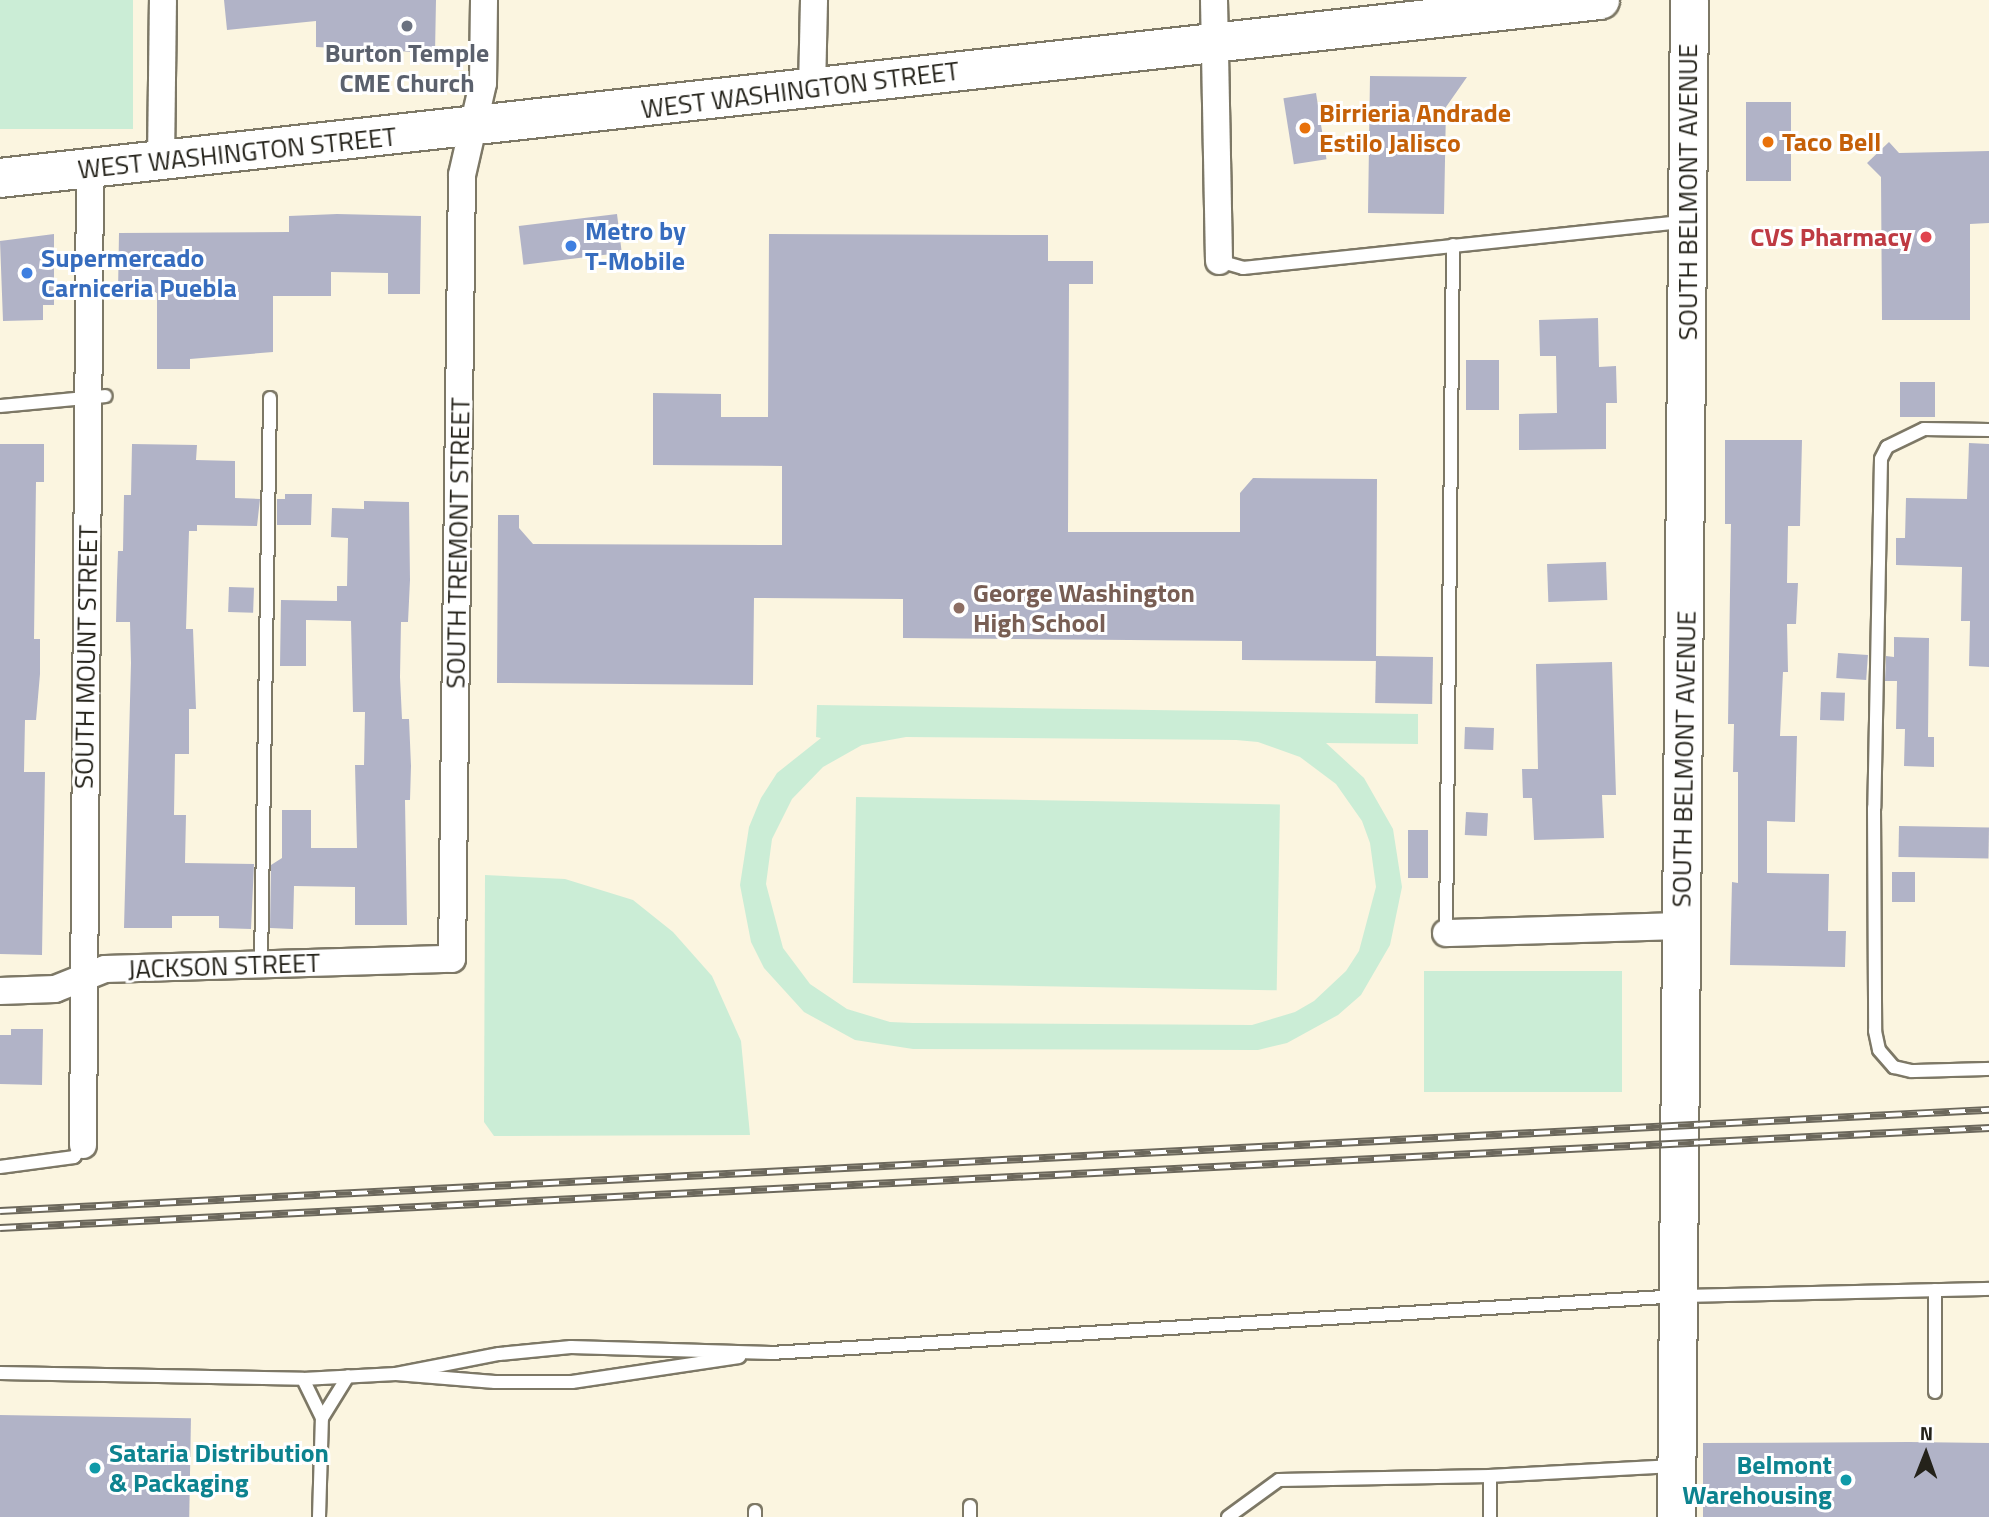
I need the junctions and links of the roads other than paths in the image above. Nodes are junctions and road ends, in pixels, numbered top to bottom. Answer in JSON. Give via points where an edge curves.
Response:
{"nodes":[{"id":1,"x":163,"y":0,"type":"edge"},
{"id":2,"x":484,"y":0,"type":"edge"},
{"id":3,"x":814,"y":0,"type":"edge"},
{"id":4,"x":1214,"y":0,"type":"edge"},
{"id":5,"x":1600,"y":0,"type":"edge"},
{"id":6,"x":1689,"y":0,"type":"edge"},
{"id":7,"x":1213,"y":42,"type":"junction"},
{"id":8,"x":812,"y":89,"type":"junction"},
{"id":9,"x":472,"y":128,"type":"junction"},
{"id":10,"x":161,"y":161,"type":"junction"},
{"id":11,"x":90,"y":168,"type":"junction"},
{"id":12,"x":0,"y":178,"type":"edge"},
{"id":13,"x":1688,"y":221,"type":"junction"},
{"id":14,"x":1453,"y":245,"type":"junction"},
{"id":15,"x":1219,"y":261,"type":"joint"},
{"id":16,"x":97,"y":395,"type":"junction"},
{"id":17,"x":270,"y":398,"type":"dead end"},
{"id":18,"x":0,"y":405,"type":"edge"},
{"id":19,"x":1989,"y":430,"type":"edge"},
{"id":20,"x":1683,"y":926,"type":"junction"},
{"id":21,"x":1446,"y":933,"type":"joint"},
{"id":22,"x":452,"y":959,"type":"joint"},
{"id":23,"x":261,"y":965,"type":"junction"},
{"id":24,"x":82,"y":978,"type":"junction"},
{"id":25,"x":0,"y":991,"type":"edge"},
{"id":26,"x":1989,"y":1069,"type":"edge"},
{"id":27,"x":83,"y":1145,"type":"joint"},
{"id":28,"x":0,"y":1167,"type":"edge"},
{"id":29,"x":1989,"y":1289,"type":"edge"},
{"id":30,"x":1935,"y":1290,"type":"junction"},
{"id":31,"x":1679,"y":1296,"type":"junction"},
{"id":32,"x":771,"y":1353,"type":"junction"},
{"id":33,"x":0,"y":1373,"type":"edge"},
{"id":34,"x":396,"y":1374,"type":"junction"},
{"id":35,"x":348,"y":1376,"type":"junction"},
{"id":36,"x":303,"y":1378,"type":"junction"},
{"id":37,"x":1935,"y":1391,"type":"dead end"},
{"id":38,"x":322,"y":1418,"type":"junction"},
{"id":39,"x":1676,"y":1466,"type":"junction"},
{"id":40,"x":1490,"y":1476,"type":"junction"},
{"id":41,"x":319,"y":1517,"type":"edge"},
{"id":42,"x":1228,"y":1517,"type":"edge"},
{"id":43,"x":1490,"y":1517,"type":"edge"},
{"id":44,"x":1676,"y":1517,"type":"edge"}],
"edges":[{"from":1,"to":10,"type":"street"},
{"from":2,"to":9,"type":"street","name":"SOUTH TREMONT STREET","via":[[483,83]]},
{"from":3,"to":8,"type":"street"},
{"from":4,"to":7,"type":"street"},
{"from":5,"to":7,"type":"main road","name":"WEST WASHINGTON STREET"},
{"from":6,"to":13,"type":"main road","name":"SOUTH BELMONT AVENUE"},
{"from":7,"to":8,"type":"main road","name":"WEST WASHINGTON STREET"},
{"from":7,"to":15,"type":"street"},
{"from":8,"to":9,"type":"main road","name":"WEST WASHINGTON STREET"},
{"from":9,"to":10,"type":"main road","name":"WEST WASHINGTON STREET"},
{"from":9,"to":22,"type":"street","name":"SOUTH TREMONT STREET","via":[[462,175]]},
{"from":10,"to":11,"type":"main road","name":"WEST WASHINGTON STREET"},
{"from":11,"to":12,"type":"main road","name":"WEST WASHINGTON STREET"},
{"from":11,"to":16,"type":"street","name":"SOUTH MOUNT STREET"},
{"from":13,"to":14,"type":"lane"},
{"from":13,"to":20,"type":"main road","name":"SOUTH BELMONT AVENUE"},
{"from":14,"to":15,"type":"lane","via":[[1243,268]]},
{"from":14,"to":21,"type":"lane"},
{"from":16,"to":18,"type":"lane"},
{"from":16,"to":24,"type":"street","name":"SOUTH MOUNT STREET"},
{"from":17,"to":23,"type":"lane"},
{"from":19,"to":26,"type":"lane","via":[[1924,429],[1887,447],[1881,459],[1874,822],[1875,1031],[1880,1050],[1894,1068]]},
{"from":20,"to":21,"type":"street"},
{"from":20,"to":31,"type":"main road","name":"SOUTH BELMONT AVENUE"},
{"from":22,"to":23,"type":"street","name":"JACKSON STREET"},
{"from":23,"to":24,"type":"street","name":"JACKSON STREET","via":[[105,969]]},
{"from":24,"to":25,"type":"street","name":"JACKSON STREET","via":[[55,989]]},
{"from":24,"to":27,"type":"street","name":"SOUTH MOUNT STREET"},
{"from":27,"to":28,"type":"lane","via":[[74,1157]]},
{"from":29,"to":30,"type":"lane"},
{"from":30,"to":31,"type":"lane"},
{"from":30,"to":37,"type":"lane"},
{"from":31,"to":32,"type":"lane"},
{"from":31,"to":39,"type":"main road","name":"SOUTH BELMONT AVENUE"},
{"from":32,"to":34,"type":"lane","via":[[572,1382]]},
{"from":32,"to":34,"type":"lane","via":[[571,1347],[499,1353]]},
{"from":33,"to":36,"type":"lane"},
{"from":34,"to":35,"type":"lane"},
{"from":35,"to":36,"type":"lane"},
{"from":35,"to":38,"type":"lane"},
{"from":36,"to":38,"type":"lane"},
{"from":38,"to":41,"type":"lane"},
{"from":39,"to":40,"type":"lane"},
{"from":39,"to":44,"type":"main road","name":"SOUTH BELMONT AVENUE"},
{"from":40,"to":42,"type":"lane","via":[[1279,1479]]},
{"from":40,"to":43,"type":"lane"}]}
